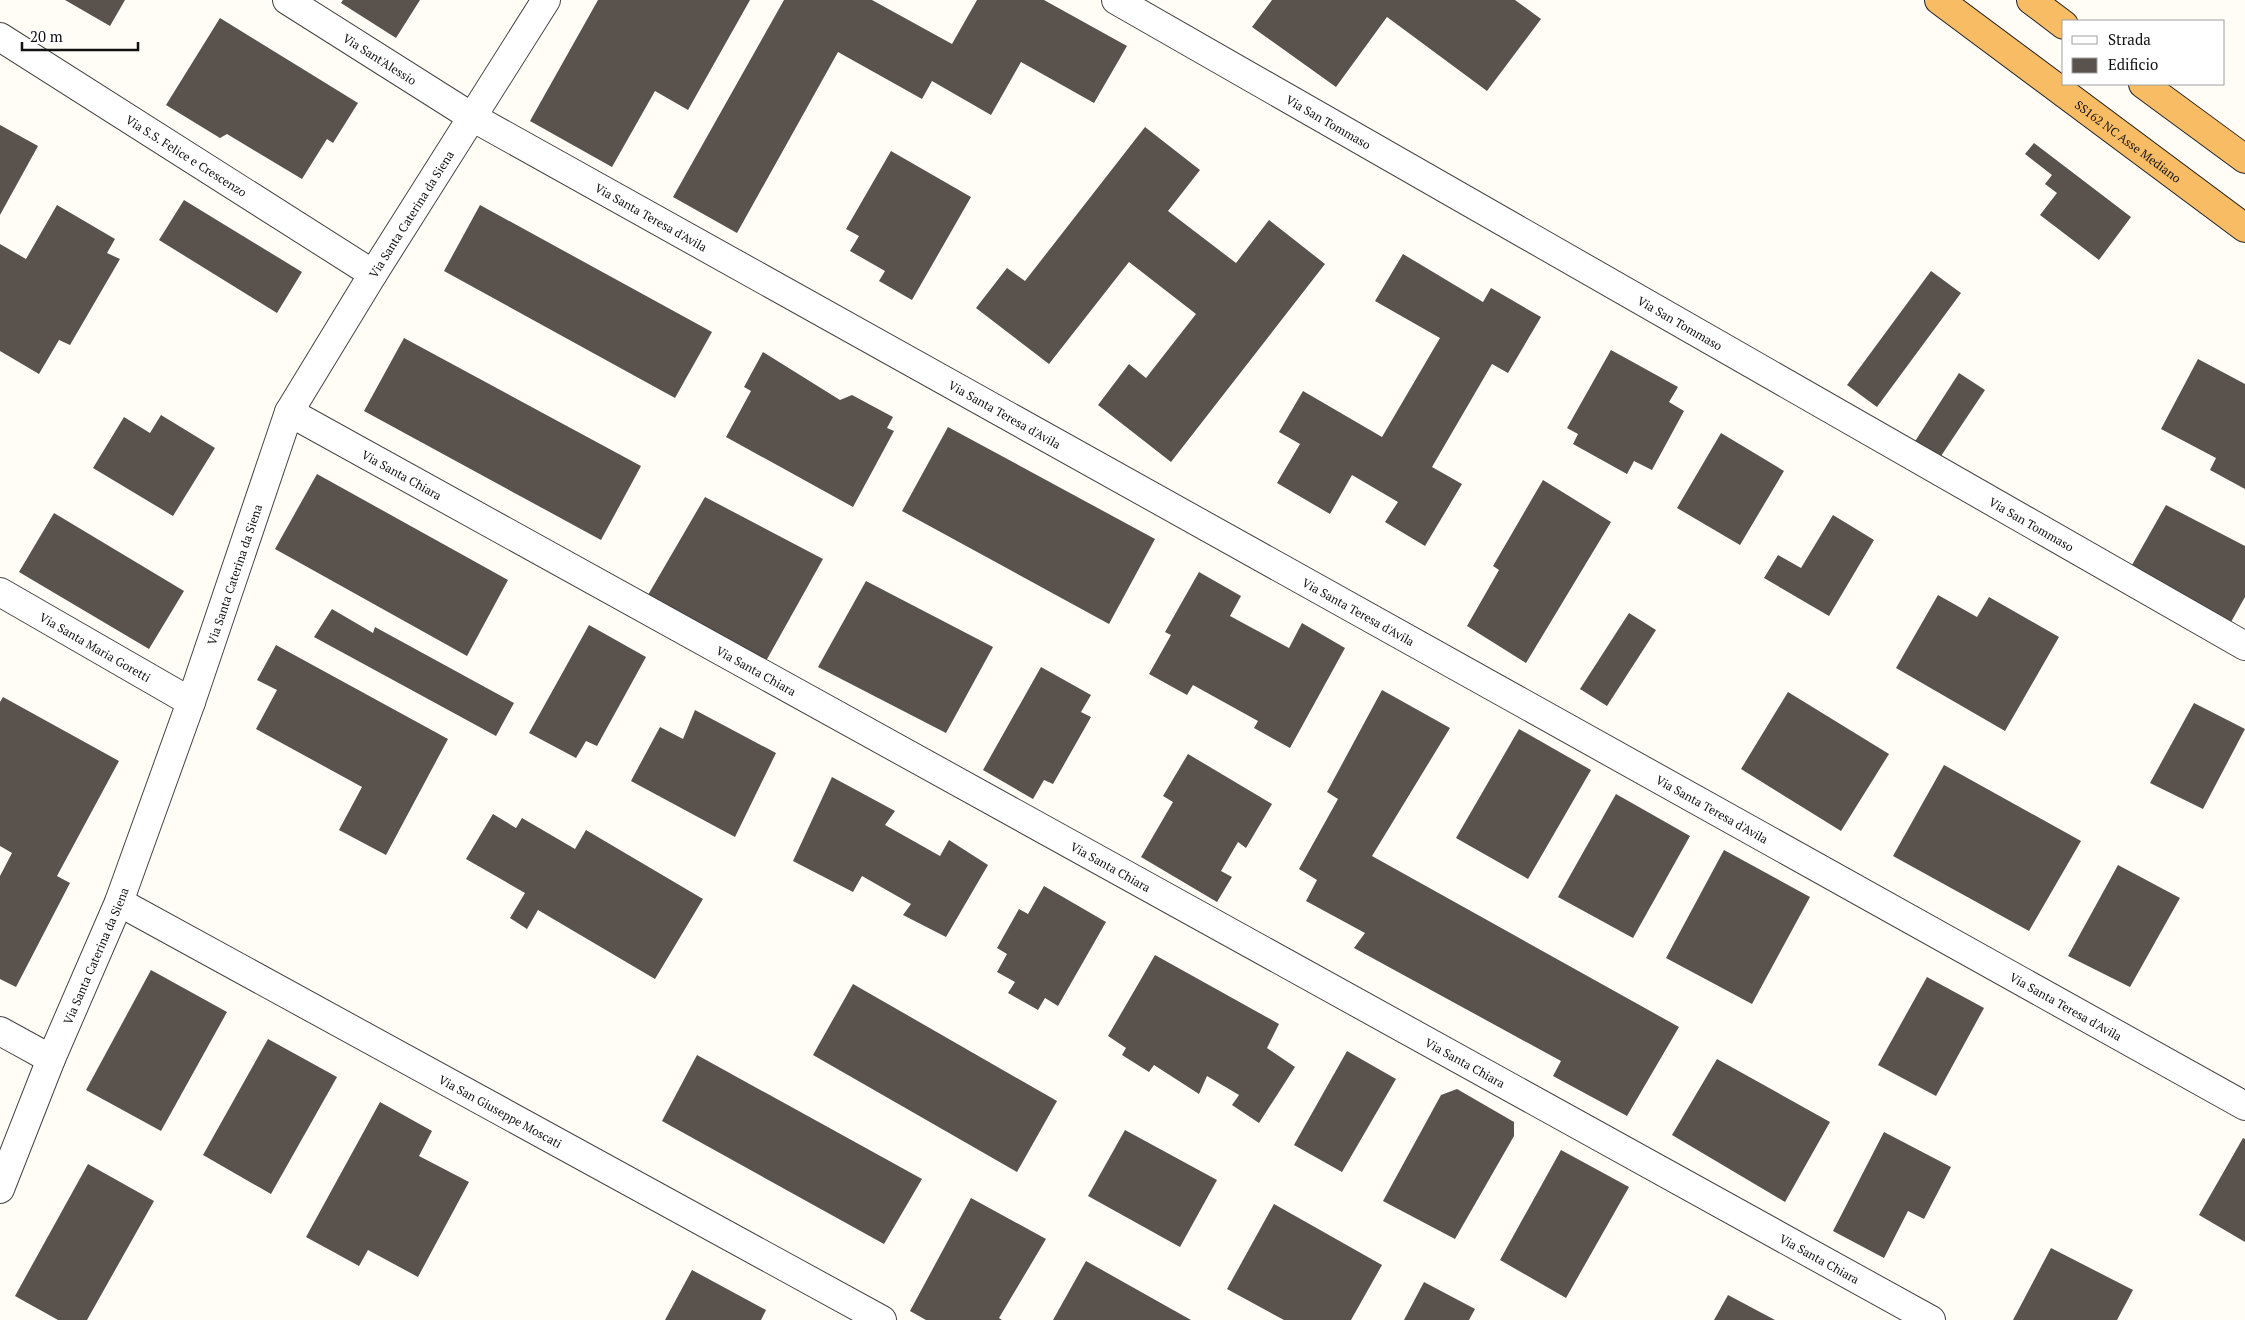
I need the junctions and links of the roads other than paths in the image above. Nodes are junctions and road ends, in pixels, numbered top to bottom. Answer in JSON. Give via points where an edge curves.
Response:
{"nodes":[{"id":1,"x":287,"y":0,"type":"edge"},
{"id":2,"x":546,"y":0,"type":"edge"},
{"id":3,"x":1116,"y":0,"type":"edge"},
{"id":4,"x":1939,"y":0,"type":"edge"},
{"id":5,"x":2031,"y":0,"type":"edge"},
{"id":6,"x":2062,"y":23,"type":"edge"},
{"id":7,"x":0,"y":37,"type":"edge"},
{"id":8,"x":2144,"y":85,"type":"edge"},
{"id":9,"x":472,"y":117,"type":"junction"},
{"id":10,"x":2245,"y":160,"type":"edge"},
{"id":11,"x":2245,"y":228,"type":"edge"},
{"id":12,"x":373,"y":274,"type":"junction"},
{"id":13,"x":289,"y":412,"type":"junction"},
{"id":14,"x":0,"y":592,"type":"edge"},
{"id":15,"x":2245,"y":646,"type":"edge"},
{"id":16,"x":191,"y":702,"type":"junction"},
{"id":17,"x":118,"y":902,"type":"junction"},
{"id":18,"x":0,"y":1031,"type":"edge"},
{"id":19,"x":51,"y":1059,"type":"junction"},
{"id":20,"x":2245,"y":1106,"type":"edge"},
{"id":21,"x":0,"y":1189,"type":"edge"},
{"id":22,"x":882,"y":1320,"type":"edge"},
{"id":23,"x":1931,"y":1320,"type":"edge"}],
"edges":[{"from":1,"to":9,"type":"street","name":"Via Sant'Alessio"},
{"from":2,"to":9,"type":"street","name":"Via Santa Caterina da Siena"},
{"from":3,"to":15,"type":"street","name":"Via San Tommaso"},
{"from":4,"to":11,"type":"highway","name":"SS162 NC Asse Mediano"},
{"from":5,"to":6,"type":"highway"},
{"from":7,"to":12,"type":"street","name":"Via S.S. Felice e Crescenzo"},
{"from":8,"to":10,"type":"highway"},
{"from":9,"to":12,"type":"street","name":"Via Santa Caterina da Siena"},
{"from":9,"to":20,"type":"street","name":"Via Santa Teresa d'Avila"},
{"from":12,"to":13,"type":"street","name":"Via Santa Caterina da Siena"},
{"from":13,"to":16,"type":"street","name":"Via Santa Caterina da Siena"},
{"from":13,"to":23,"type":"street","name":"Via Santa Chiara"},
{"from":14,"to":16,"type":"street","name":"Via Santa Maria Goretti"},
{"from":16,"to":17,"type":"street","name":"Via Santa Caterina da Siena"},
{"from":17,"to":19,"type":"street","name":"Via Santa Caterina da Siena"},
{"from":17,"to":22,"type":"street","name":"Via San Giuseppe Moscati"},
{"from":18,"to":19,"type":"street"},
{"from":19,"to":21,"type":"street","name":"Via Santa Caterina da Siena"}]}
